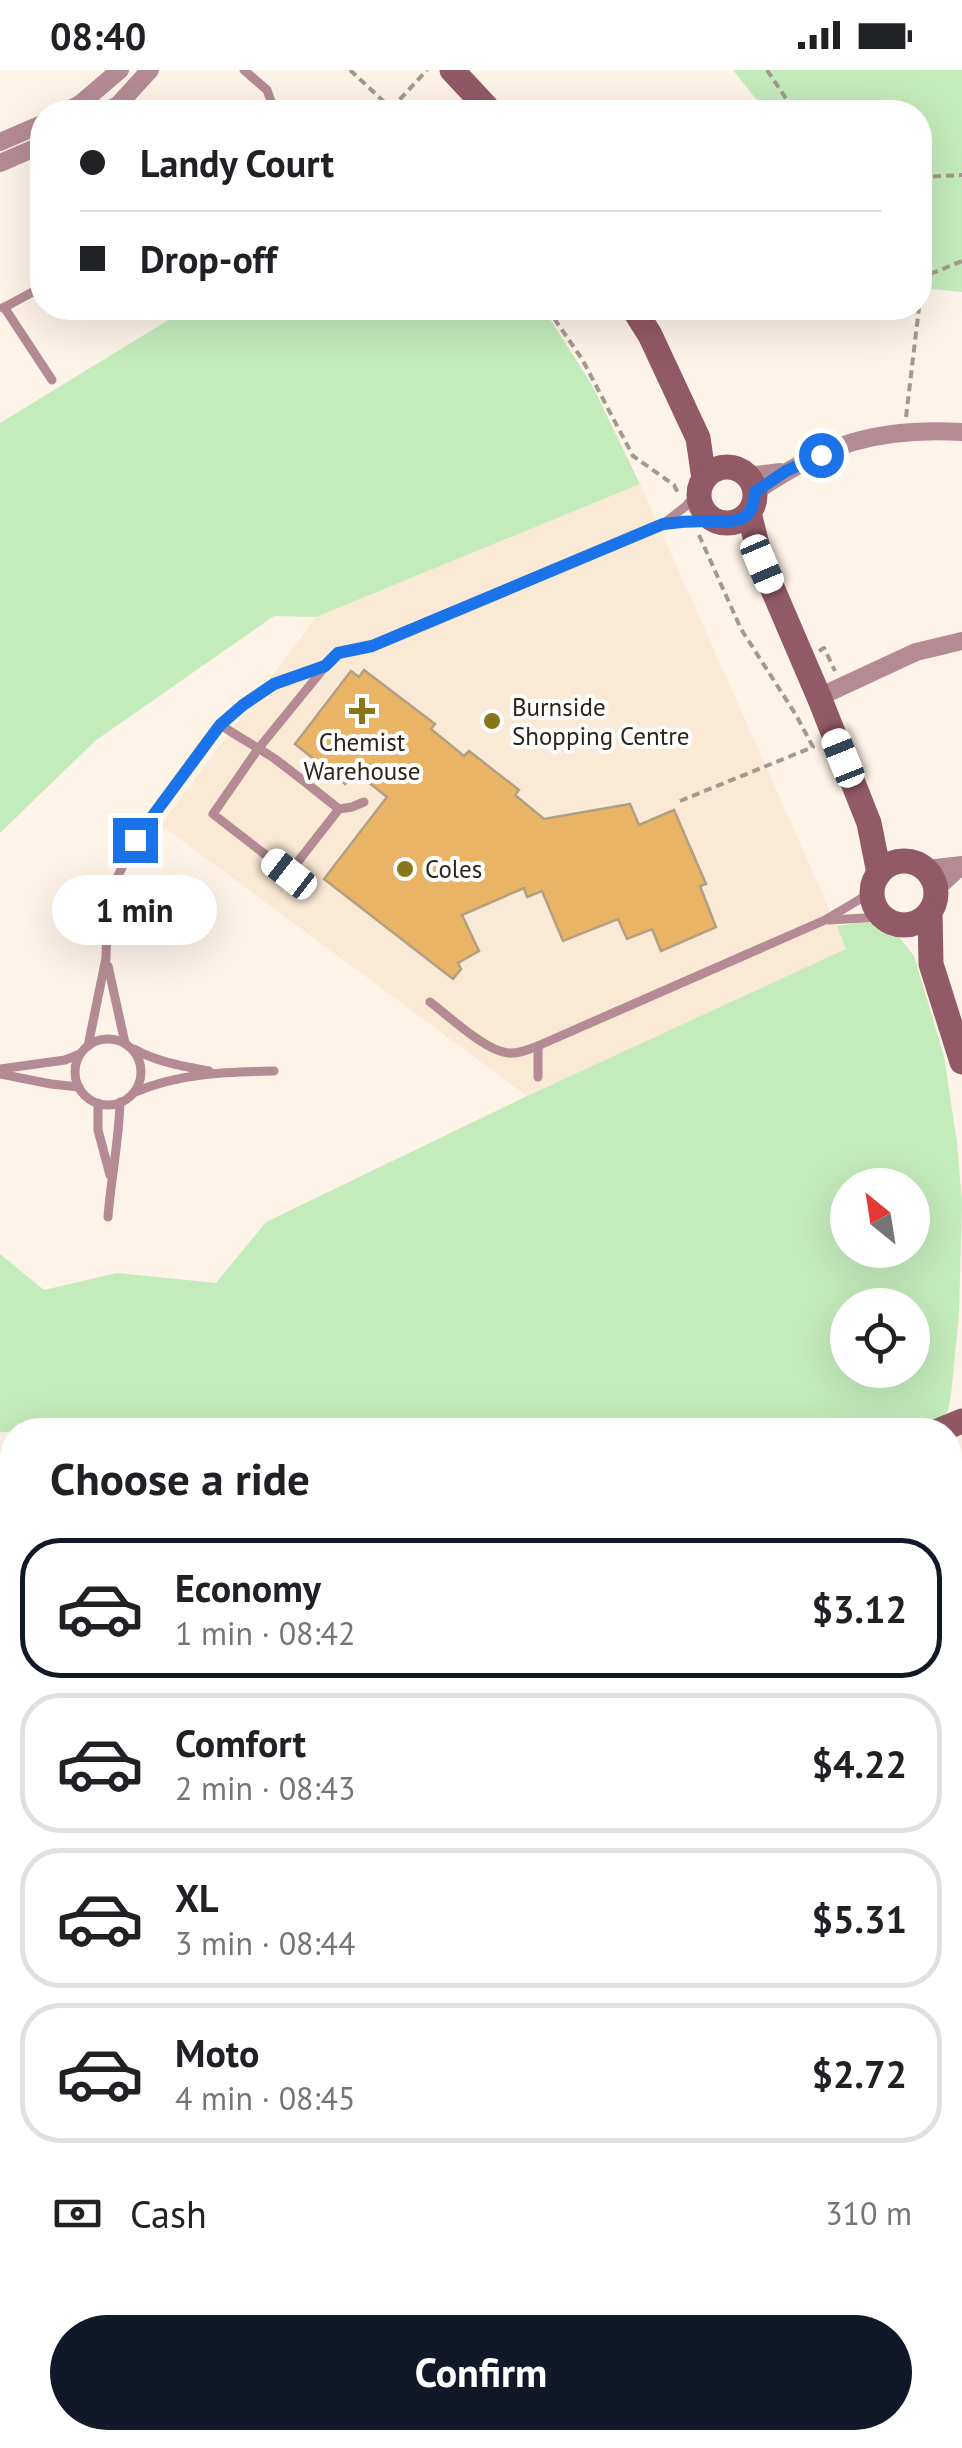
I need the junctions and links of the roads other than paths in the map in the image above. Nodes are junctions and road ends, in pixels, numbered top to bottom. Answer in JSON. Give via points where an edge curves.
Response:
{"nodes":[{"id":1,"x":120,"y":70,"type":"edge"},
{"id":2,"x":150,"y":70,"type":"edge"},
{"id":3,"x":244,"y":70,"type":"edge"},
{"id":4,"x":452,"y":70,"type":"edge"},
{"id":5,"x":85,"y":100,"type":"edge"},
{"id":6,"x":123,"y":100,"type":"edge"},
{"id":7,"x":270,"y":100,"type":"edge"},
{"id":8,"x":480,"y":100,"type":"edge"},
{"id":9,"x":30,"y":129,"type":"edge"},
{"id":10,"x":0,"y":142,"type":"edge"},
{"id":11,"x":30,"y":150,"type":"edge"},
{"id":12,"x":0,"y":163,"type":"edge"},
{"id":13,"x":30,"y":293,"type":"edge"},
{"id":14,"x":2,"y":308,"type":"edge"},
{"id":15,"x":641,"y":320,"type":"edge"},
{"id":16,"x":52,"y":380,"type":"dead end"},
{"id":17,"x":962,"y":432,"type":"edge"},
{"id":18,"x":698,"y":438,"type":"junction"},
{"id":19,"x":696,"y":492,"type":"junction"},
{"id":20,"x":731,"y":502,"type":"junction"},
{"id":21,"x":663,"y":524,"type":"junction"},
{"id":22,"x":962,"y":641,"type":"edge"},
{"id":23,"x":325,"y":666,"type":"junction"},
{"id":24,"x":819,"y":697,"type":"junction"},
{"id":25,"x":220,"y":725,"type":"junction"},
{"id":26,"x":258,"y":748,"type":"junction"},
{"id":27,"x":364,"y":802,"type":"dead end"},
{"id":28,"x":338,"y":809,"type":"junction"},
{"id":29,"x":869,"y":823,"type":"junction"},
{"id":30,"x":962,"y":865,"type":"edge"},
{"id":31,"x":875,"y":882,"type":"junction"},
{"id":32,"x":924,"y":883,"type":"junction"},
{"id":33,"x":825,"y":920,"type":"junction"},
{"id":34,"x":889,"y":920,"type":"junction"},
{"id":35,"x":106,"y":958,"type":"junction"},
{"id":36,"x":930,"y":964,"type":"junction"},
{"id":37,"x":430,"y":1002,"type":"dead end"},
{"id":38,"x":128,"y":1046,"type":"junction"},
{"id":39,"x":538,"y":1046,"type":"junction"},
{"id":40,"x":84,"y":1050,"type":"junction"},
{"id":41,"x":962,"y":1062,"type":"edge"},
{"id":42,"x":0,"y":1071,"type":"edge"},
{"id":43,"x":274,"y":1071,"type":"dead end"},
{"id":44,"x":215,"y":1072,"type":"junction"},
{"id":45,"x":538,"y":1077,"type":"dead end"},
{"id":46,"x":79,"y":1087,"type":"junction"},
{"id":47,"x":132,"y":1094,"type":"junction"},
{"id":48,"x":120,"y":1102,"type":"junction"},
{"id":49,"x":98,"y":1103,"type":"junction"},
{"id":50,"x":110,"y":1178,"type":"junction"},
{"id":51,"x":108,"y":1217,"type":"dead end"}],
"edges":[{"from":1,"to":5,"type":"street"},
{"from":2,"to":6,"type":"street"},
{"from":3,"to":7,"type":"lane"},
{"from":4,"to":8,"type":"street"},
{"from":9,"to":10,"type":"street"},
{"from":11,"to":12,"type":"street"},
{"from":13,"to":14,"type":"lane"},
{"from":14,"to":16,"type":"lane"},
{"from":15,"to":18,"type":"street"},
{"from":17,"to":20,"type":"street","via":[[904,431],[856,440]]},
{"from":18,"to":19,"type":"street"},
{"from":18,"to":20,"type":"street"},
{"from":19,"to":20,"type":"street","via":[[706,515]]},
{"from":19,"to":20,"type":"street","via":[[711,472]]},
{"from":19,"to":21,"type":"lane"},
{"from":20,"to":21,"type":"lane"},
{"from":20,"to":24,"type":"street"},
{"from":21,"to":23,"type":"lane","via":[[372,646],[338,653]]},
{"from":22,"to":24,"type":"street","via":[[916,652]]},
{"from":23,"to":25,"type":"lane","via":[[274,684]]},
{"from":23,"to":26,"type":"lane"},
{"from":24,"to":29,"type":"street"},
{"from":25,"to":26,"type":"lane"},
{"from":25,"to":35,"type":"lane","via":[[124,860],[106,920]]},
{"from":26,"to":28,"type":"lane"},
{"from":26,"to":28,"type":"lane","via":[[210,818],[289,874]]},
{"from":27,"to":28,"type":"lane"},
{"from":29,"to":31,"type":"street"},
{"from":29,"to":32,"type":"street"},
{"from":30,"to":32,"type":"street"},
{"from":31,"to":32,"type":"street","via":[[887,866]]},
{"from":31,"to":33,"type":"lane"},
{"from":31,"to":34,"type":"street","via":[[876,909]]},
{"from":32,"to":34,"type":"street","via":[[922,920]]},
{"from":32,"to":36,"type":"street"},
{"from":33,"to":34,"type":"lane"},
{"from":33,"to":39,"type":"lane"},
{"from":34,"to":36,"type":"street"},
{"from":35,"to":38,"type":"lane"},
{"from":35,"to":40,"type":"lane"},
{"from":36,"to":41,"type":"street"},
{"from":37,"to":39,"type":"lane","via":[[497,1050]]},
{"from":38,"to":40,"type":"lane","via":[[106,1039]]},
{"from":38,"to":44,"type":"lane","via":[[164,1062]]},
{"from":38,"to":47,"type":"lane","via":[[141,1069]]},
{"from":39,"to":45,"type":"lane"},
{"from":40,"to":42,"type":"lane","via":[[65,1060]]},
{"from":40,"to":46,"type":"lane","via":[[75,1070]]},
{"from":42,"to":46,"type":"lane"},
{"from":43,"to":44,"type":"lane"},
{"from":44,"to":47,"type":"lane"},
{"from":46,"to":49,"type":"lane"},
{"from":47,"to":48,"type":"lane"},
{"from":48,"to":49,"type":"lane"},
{"from":48,"to":50,"type":"lane"},
{"from":49,"to":50,"type":"lane"},
{"from":50,"to":51,"type":"lane"}]}
